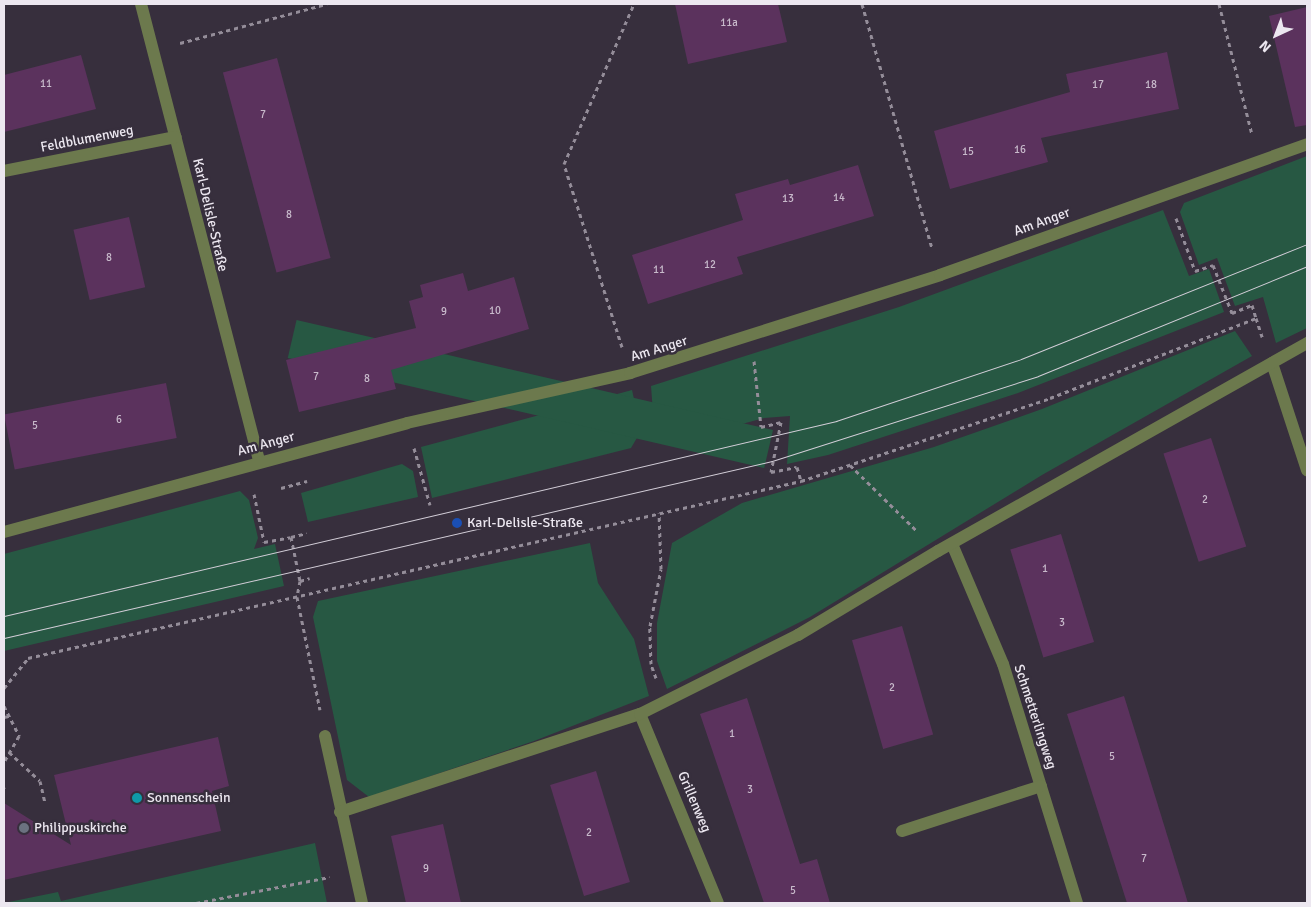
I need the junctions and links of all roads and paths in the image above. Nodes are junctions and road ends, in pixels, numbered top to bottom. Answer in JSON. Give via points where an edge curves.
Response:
{"nodes":[{"id":1,"x":141,"y":4,"type":"edge"},
{"id":2,"x":327,"y":4,"type":"edge"},
{"id":3,"x":634,"y":4,"type":"edge"},
{"id":4,"x":862,"y":4,"type":"edge"},
{"id":5,"x":1219,"y":4,"type":"edge"},
{"id":6,"x":153,"y":51,"type":"junction"},
{"id":7,"x":176,"y":137,"type":"junction"},
{"id":8,"x":1307,"y":144,"type":"edge"},
{"id":9,"x":1258,"y":159,"type":"junction"},
{"id":10,"x":4,"y":171,"type":"edge"},
{"id":11,"x":1166,"y":192,"type":"junction"},
{"id":12,"x":940,"y":275,"type":"junction"},
{"id":13,"x":1256,"y":318,"type":"junction"},
{"id":14,"x":752,"y":337,"type":"junction"},
{"id":15,"x":1307,"y":343,"type":"edge"},
{"id":16,"x":1272,"y":363,"type":"junction"},
{"id":17,"x":630,"y":373,"type":"junction"},
{"id":18,"x":407,"y":422,"type":"junction"},
{"id":19,"x":259,"y":461,"type":"junction"},
{"id":20,"x":850,"y":466,"type":"junction"},
{"id":21,"x":1307,"y":470,"type":"edge"},
{"id":22,"x":307,"y":481,"type":"dead end"},
{"id":23,"x":801,"y":481,"type":"junction"},
{"id":24,"x":265,"y":492,"type":"junction"},
{"id":25,"x":430,"y":505,"type":"dead end"},
{"id":26,"x":659,"y":513,"type":"junction"},
{"id":27,"x":4,"y":532,"type":"edge"},
{"id":28,"x":307,"y":533,"type":"dead end"},
{"id":29,"x":291,"y":537,"type":"junction"},
{"id":30,"x":952,"y":544,"type":"junction"},
{"id":31,"x":938,"y":551,"type":"junction"},
{"id":32,"x":310,"y":578,"type":"dead end"},
{"id":33,"x":300,"y":580,"type":"junction"},
{"id":34,"x":297,"y":597,"type":"junction"},
{"id":35,"x":4,"y":688,"type":"edge"},
{"id":36,"x":664,"y":702,"type":"junction"},
{"id":37,"x":4,"y":706,"type":"edge"},
{"id":38,"x":640,"y":714,"type":"junction"},
{"id":39,"x":9,"y":716,"type":"junction"},
{"id":40,"x":4,"y":717,"type":"edge"},
{"id":41,"x":325,"y":736,"type":"joint"},
{"id":42,"x":9,"y":752,"type":"junction"},
{"id":43,"x":4,"y":762,"type":"edge"},
{"id":44,"x":1042,"y":786,"type":"junction"},
{"id":45,"x":45,"y":802,"type":"dead end"},
{"id":46,"x":340,"y":812,"type":"junction"},
{"id":47,"x":902,"y":831,"type":"dead end"},
{"id":48,"x":320,"y":879,"type":"dead end"},
{"id":49,"x":196,"y":903,"type":"edge"},
{"id":50,"x":362,"y":903,"type":"edge"},
{"id":51,"x":718,"y":903,"type":"edge"},
{"id":52,"x":1077,"y":903,"type":"edge"}],
"edges":[{"from":1,"to":6,"type":"street","name":"Karl-Delisle-Straße"},
{"from":2,"to":6,"type":"path"},
{"from":3,"to":17,"type":"path","via":[[564,164]]},
{"from":4,"to":12,"type":"path"},
{"from":5,"to":9,"type":"path"},
{"from":6,"to":7,"type":"street","name":"Karl-Delisle-Straße"},
{"from":7,"to":10,"type":"street","name":"Feldblumenweg"},
{"from":7,"to":19,"type":"street","name":"Karl-Delisle-Straße"},
{"from":8,"to":9,"type":"street","name":"Am Anger"},
{"from":9,"to":11,"type":"street","name":"Am Anger"},
{"from":11,"to":12,"type":"street","name":"Am Anger"},
{"from":11,"to":13,"type":"path","via":[[1195,270],[1213,265],[1232,313],[1252,305]]},
{"from":12,"to":14,"type":"street","name":"Am Anger"},
{"from":13,"to":16,"type":"path"},
{"from":13,"to":20,"type":"path","via":[[1050,398]]},
{"from":14,"to":17,"type":"street","name":"Am Anger"},
{"from":14,"to":23,"type":"path","via":[[761,427],[781,422],[771,472],[797,467]]},
{"from":15,"to":16,"type":"street"},
{"from":16,"to":21,"type":"street"},
{"from":16,"to":30,"type":"street"},
{"from":17,"to":18,"type":"street","name":"Am Anger"},
{"from":18,"to":19,"type":"street","name":"Am Anger"},
{"from":18,"to":25,"type":"path"},
{"from":19,"to":24,"type":"path"},
{"from":19,"to":27,"type":"street","name":"Am Anger"},
{"from":20,"to":23,"type":"path"},
{"from":20,"to":31,"type":"path"},
{"from":22,"to":24,"type":"path"},
{"from":23,"to":26,"type":"path"},
{"from":24,"to":29,"type":"path","via":[[252,494],[264,542]]},
{"from":26,"to":34,"type":"path"},
{"from":26,"to":36,"type":"path","via":[[661,569],[650,626],[651,664]]},
{"from":28,"to":29,"type":"path"},
{"from":29,"to":33,"type":"path"},
{"from":30,"to":31,"type":"street"},
{"from":30,"to":44,"type":"street","name":"Schmetterlingweg","via":[[1003,664]]},
{"from":31,"to":36,"type":"street","via":[[798,635]]},
{"from":32,"to":33,"type":"path"},
{"from":33,"to":34,"type":"path"},
{"from":34,"to":35,"type":"path","via":[[28,658]]},
{"from":34,"to":41,"type":"path"},
{"from":36,"to":38,"type":"street"},
{"from":37,"to":39,"type":"path"},
{"from":38,"to":46,"type":"street"},
{"from":38,"to":51,"type":"street","name":"Grillenweg"},
{"from":39,"to":40,"type":"path"},
{"from":39,"to":42,"type":"path","via":[[19,736]]},
{"from":41,"to":46,"type":"street"},
{"from":42,"to":43,"type":"path"},
{"from":42,"to":45,"type":"path","via":[[40,781]]},
{"from":44,"to":47,"type":"street"},
{"from":44,"to":52,"type":"street","name":"Schmetterlingweg"},
{"from":46,"to":50,"type":"street"},
{"from":48,"to":49,"type":"path"}]}
